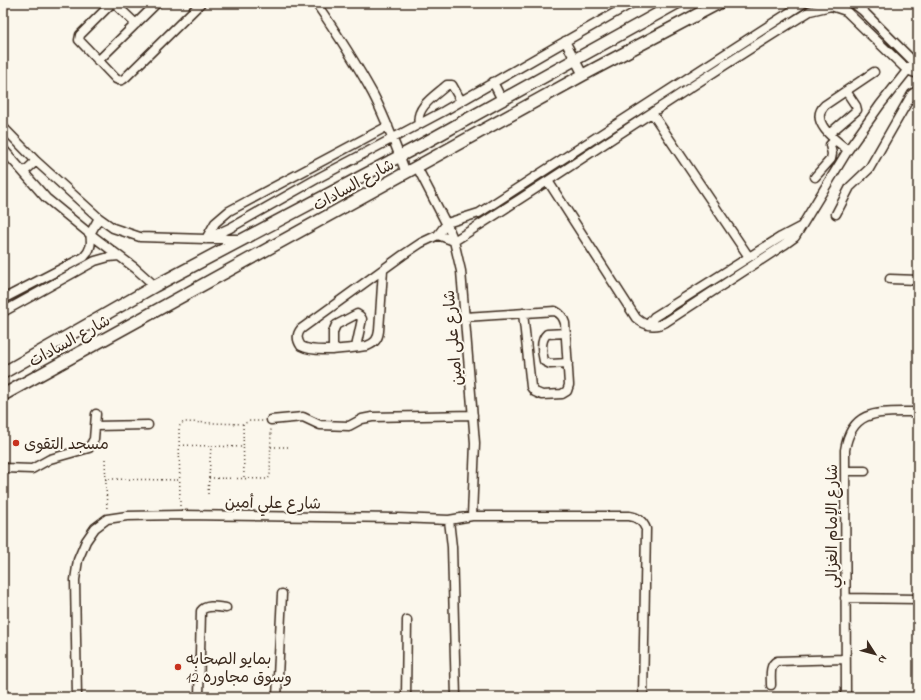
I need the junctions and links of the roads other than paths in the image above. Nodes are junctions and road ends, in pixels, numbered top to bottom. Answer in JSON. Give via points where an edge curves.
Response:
{"nodes":[{"id":1,"x":113,"y":3,"type":"edge"},
{"id":2,"x":157,"y":3,"type":"edge"},
{"id":3,"x":201,"y":3,"type":"edge"},
{"id":4,"x":316,"y":3,"type":"edge"},
{"id":5,"x":632,"y":3,"type":"edge"},
{"id":6,"x":719,"y":3,"type":"edge"},
{"id":7,"x":804,"y":3,"type":"edge"},
{"id":8,"x":853,"y":3,"type":"edge"},
{"id":9,"x":671,"y":4,"type":"edge"},
{"id":10,"x":136,"y":24,"type":"junction"},
{"id":11,"x":565,"y":40,"type":"junction"},
{"id":12,"x":574,"y":60,"type":"junction"},
{"id":13,"x":98,"y":61,"type":"junction"},
{"id":14,"x":914,"y":62,"type":"junction"},
{"id":15,"x":907,"y":70,"type":"junction"},
{"id":16,"x":874,"y":72,"type":"dead end"},
{"id":17,"x":695,"y":73,"type":"junction"},
{"id":18,"x":917,"y":73,"type":"edge"},
{"id":19,"x":583,"y":75,"type":"junction"},
{"id":20,"x":700,"y":81,"type":"junction"},
{"id":21,"x":493,"y":82,"type":"junction"},
{"id":22,"x":918,"y":90,"type":"edge"},
{"id":23,"x":846,"y":91,"type":"junction"},
{"id":24,"x":502,"y":100,"type":"junction"},
{"id":25,"x":461,"y":101,"type":"junction"},
{"id":26,"x":652,"y":113,"type":"junction"},
{"id":27,"x":419,"y":124,"type":"junction"},
{"id":28,"x":388,"y":126,"type":"junction"},
{"id":29,"x":3,"y":127,"type":"edge"},
{"id":30,"x":832,"y":137,"type":"junction"},
{"id":31,"x":393,"y":138,"type":"junction"},
{"id":32,"x":427,"y":141,"type":"junction"},
{"id":33,"x":585,"y":145,"type":"junction"},
{"id":34,"x":3,"y":149,"type":"edge"},
{"id":35,"x":848,"y":150,"type":"junction"},
{"id":36,"x":590,"y":153,"type":"junction"},
{"id":37,"x":399,"y":156,"type":"junction"},
{"id":38,"x":435,"y":157,"type":"junction"},
{"id":39,"x":36,"y":161,"type":"junction"},
{"id":40,"x":417,"y":167,"type":"junction"},
{"id":41,"x":24,"y":172,"type":"junction"},
{"id":42,"x":406,"y":173,"type":"junction"},
{"id":43,"x":815,"y":177,"type":"dead end"},
{"id":44,"x":548,"y":181,"type":"junction"},
{"id":45,"x":836,"y":214,"type":"dead end"},
{"id":46,"x":99,"y":218,"type":"junction"},
{"id":47,"x":447,"y":223,"type":"junction"},
{"id":48,"x":801,"y":227,"type":"junction"},
{"id":49,"x":90,"y":234,"type":"junction"},
{"id":50,"x":438,"y":235,"type":"junction"},
{"id":51,"x":206,"y":239,"type":"junction"},
{"id":52,"x":246,"y":239,"type":"junction"},
{"id":53,"x":454,"y":241,"type":"junction"},
{"id":54,"x":119,"y":256,"type":"junction"},
{"id":55,"x":749,"y":257,"type":"junction"},
{"id":56,"x":383,"y":270,"type":"junction"},
{"id":57,"x":890,"y":279,"type":"dead end"},
{"id":58,"x":918,"y":280,"type":"edge"},
{"id":59,"x":155,"y":286,"type":"junction"},
{"id":60,"x":3,"y":299,"type":"edge"},
{"id":61,"x":3,"y":312,"type":"edge"},
{"id":62,"x":523,"y":313,"type":"junction"},
{"id":63,"x":465,"y":317,"type":"junction"},
{"id":64,"x":648,"y":325,"type":"junction"},
{"id":65,"x":566,"y":333,"type":"junction"},
{"id":66,"x":356,"y":347,"type":"junction"},
{"id":67,"x":333,"y":350,"type":"junction"},
{"id":68,"x":568,"y":363,"type":"junction"},
{"id":69,"x":3,"y":373,"type":"edge"},
{"id":70,"x":3,"y":395,"type":"edge"},
{"id":71,"x":918,"y":412,"type":"edge"},
{"id":72,"x":96,"y":414,"type":"dead end"},
{"id":73,"x":472,"y":415,"type":"junction"},
{"id":74,"x":271,"y":420,"type":"road end"},
{"id":75,"x":148,"y":425,"type":"dead end"},
{"id":76,"x":95,"y":426,"type":"junction"},
{"id":77,"x":3,"y":468,"type":"edge"},
{"id":78,"x":845,"y":471,"type":"junction"},
{"id":79,"x":865,"y":471,"type":"dead end"},
{"id":80,"x":472,"y":516,"type":"junction"},
{"id":81,"x":449,"y":520,"type":"junction"},
{"id":82,"x":282,"y":594,"type":"dead end"},
{"id":83,"x":845,"y":598,"type":"junction"},
{"id":84,"x":918,"y":599,"type":"edge"},
{"id":85,"x":226,"y":608,"type":"dead end"},
{"id":86,"x":407,"y":620,"type":"dead end"},
{"id":87,"x":845,"y":659,"type":"junction"},
{"id":88,"x":771,"y":685,"type":"dead end"},
{"id":89,"x":77,"y":697,"type":"edge"},
{"id":90,"x":199,"y":697,"type":"edge"},
{"id":91,"x":277,"y":697,"type":"edge"},
{"id":92,"x":406,"y":697,"type":"edge"},
{"id":93,"x":456,"y":697,"type":"edge"},
{"id":94,"x":643,"y":697,"type":"edge"},
{"id":95,"x":846,"y":697,"type":"edge"}],
"edges":[{"from":1,"to":10,"type":"street"},
{"from":1,"to":13,"type":"street","via":[[79,38],[80,43]]},
{"from":2,"to":10,"type":"street"},
{"from":3,"to":13,"type":"street","via":[[123,80],[116,79]]},
{"from":4,"to":28,"type":"street","via":[[373,94]]},
{"from":5,"to":11,"type":"street"},
{"from":6,"to":19,"type":"main road","name":"شارع السادات"},
{"from":7,"to":17,"type":"street"},
{"from":8,"to":14,"type":"street"},
{"from":9,"to":12,"type":"main road","name":"شارع السادات"},
{"from":10,"to":13,"type":"street"},
{"from":11,"to":12,"type":"street"},
{"from":11,"to":21,"type":"street"},
{"from":12,"to":19,"type":"street"},
{"from":12,"to":24,"type":"main road","name":"شارع السادات"},
{"from":14,"to":15,"type":"street"},
{"from":14,"to":18,"type":"street"},
{"from":15,"to":18,"type":"street"},
{"from":15,"to":20,"type":"street","via":[[846,11],[831,6],[810,11]]},
{"from":15,"to":35,"type":"street"},
{"from":16,"to":23,"type":"street"},
{"from":17,"to":20,"type":"street"},
{"from":17,"to":33,"type":"street"},
{"from":19,"to":38,"type":"main road","name":"شارع السادات"},
{"from":20,"to":26,"type":"street"},
{"from":21,"to":24,"type":"street"},
{"from":21,"to":25,"type":"street"},
{"from":22,"to":45,"type":"street","via":[[912,94],[869,169],[850,187]]},
{"from":23,"to":30,"type":"street","via":[[856,110]]},
{"from":23,"to":30,"type":"street","via":[[825,105],[820,113],[821,124]]},
{"from":24,"to":32,"type":"main road","name":"شارع السادات"},
{"from":25,"to":27,"type":"street"},
{"from":25,"to":27,"type":"street","via":[[452,86],[447,85],[420,110]]},
{"from":26,"to":36,"type":"street"},
{"from":26,"to":55,"type":"street"},
{"from":27,"to":31,"type":"street"},
{"from":28,"to":31,"type":"street"},
{"from":28,"to":51,"type":"street","via":[[230,212],[215,223]]},
{"from":29,"to":39,"type":"street"},
{"from":30,"to":35,"type":"street"},
{"from":30,"to":43,"type":"street","via":[[831,159]]},
{"from":31,"to":37,"type":"street"},
{"from":31,"to":51,"type":"street"},
{"from":32,"to":37,"type":"main road","name":"شارع السادات"},
{"from":32,"to":38,"type":"main road"},
{"from":33,"to":36,"type":"street"},
{"from":33,"to":47,"type":"street","via":[[479,213]]},
{"from":34,"to":41,"type":"street"},
{"from":35,"to":48,"type":"street"},
{"from":36,"to":44,"type":"street"},
{"from":37,"to":42,"type":"street"},
{"from":37,"to":52,"type":"main road","name":"شارع السادات"},
{"from":38,"to":40,"type":"main road","name":"شارع السادات"},
{"from":39,"to":41,"type":"street"},
{"from":39,"to":46,"type":"street"},
{"from":40,"to":42,"type":"main road","name":"شارع السادات"},
{"from":40,"to":47,"type":"street","name":"شارع على امين"},
{"from":41,"to":49,"type":"street","via":[[46,198]]},
{"from":42,"to":70,"type":"main road","name":"شارع السادات"},
{"from":44,"to":53,"type":"street"},
{"from":44,"to":64,"type":"street","via":[[634,315]]},
{"from":46,"to":49,"type":"street"},
{"from":46,"to":51,"type":"street","via":[[113,228],[140,237]]},
{"from":47,"to":50,"type":"street"},
{"from":47,"to":53,"type":"street","name":"شارع على امين"},
{"from":48,"to":55,"type":"street"},
{"from":48,"to":64,"type":"street","via":[[795,237],[784,245],[666,322]]},
{"from":49,"to":54,"type":"street"},
{"from":49,"to":60,"type":"street","via":[[91,246],[84,257]]},
{"from":50,"to":53,"type":"street"},
{"from":50,"to":56,"type":"street","via":[[421,243]]},
{"from":51,"to":52,"type":"street"},
{"from":52,"to":59,"type":"main road","name":"شارع السادات"},
{"from":53,"to":63,"type":"street","name":"شارع على امين","via":[[461,272]]},
{"from":54,"to":59,"type":"street"},
{"from":54,"to":61,"type":"street","via":[[95,261]]},
{"from":55,"to":64,"type":"street","via":[[658,315]]},
{"from":56,"to":66,"type":"street","via":[[378,336],[372,344]]},
{"from":56,"to":67,"type":"street","via":[[298,332],[297,340],[301,346]]},
{"from":57,"to":58,"type":"street"},
{"from":59,"to":69,"type":"main road","name":"شارع السادات"},
{"from":62,"to":63,"type":"street"},
{"from":62,"to":65,"type":"street","via":[[555,311],[564,319]]},
{"from":62,"to":68,"type":"street","via":[[531,386],[535,392],[542,396],[565,393],[569,385]]},
{"from":63,"to":73,"type":"street","name":"شارع على امين"},
{"from":65,"to":68,"type":"street"},
{"from":65,"to":68,"type":"street","via":[[544,336],[543,358],[546,364]]},
{"from":66,"to":67,"type":"street"},
{"from":66,"to":67,"type":"street","via":[[362,319],[356,314],[336,325],[333,332]]},
{"from":71,"to":78,"type":"street","name":"شارع الإمام الغزالي","via":[[873,413],[862,418],[847,438]]},
{"from":72,"to":76,"type":"street"},
{"from":73,"to":74,"type":"street","via":[[372,417],[349,426],[320,425],[299,416]]},
{"from":73,"to":80,"type":"street","name":"شارع على امين","via":[[475,450]]},
{"from":75,"to":76,"type":"street"},
{"from":76,"to":77,"type":"street","via":[[93,443],[85,450],[50,458],[32,469]]},
{"from":78,"to":79,"type":"street"},
{"from":78,"to":83,"type":"street","name":"شارع الإمام الغزالي"},
{"from":80,"to":81,"type":"street","name":"شارع علي أمين"},
{"from":80,"to":94,"type":"street","name":"شارع علي أمين","via":[[629,516],[642,521],[646,529]]},
{"from":81,"to":89,"type":"street","name":"شارع علي أمين","via":[[180,515],[107,519],[95,528],[78,560],[75,580]]},
{"from":81,"to":93,"type":"street"},
{"from":82,"to":91,"type":"street"},
{"from":83,"to":84,"type":"street"},
{"from":83,"to":87,"type":"street","name":"شارع الإمام الغزالي"},
{"from":85,"to":90,"type":"street","via":[[206,607],[201,611]]},
{"from":86,"to":92,"type":"street"},
{"from":87,"to":88,"type":"street","via":[[774,662]]},
{"from":87,"to":95,"type":"street","name":"شارع الإمام الغزالي"}]}
